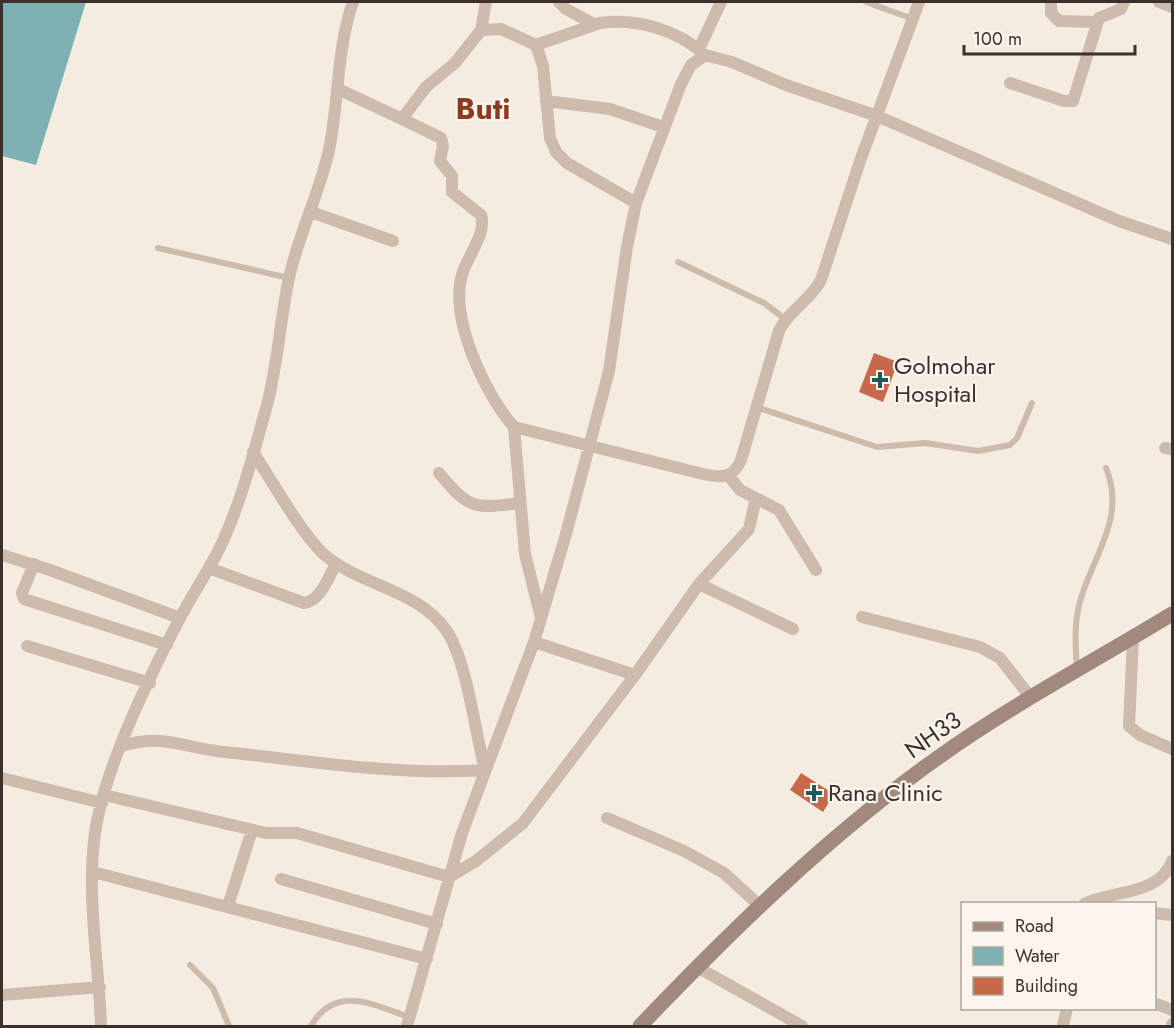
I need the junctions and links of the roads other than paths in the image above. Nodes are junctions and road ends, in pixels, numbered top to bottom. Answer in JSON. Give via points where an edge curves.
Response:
{"nodes":[{"id":1,"x":353,"y":2,"type":"edge"},
{"id":2,"x":486,"y":2,"type":"edge"},
{"id":3,"x":559,"y":2,"type":"edge"},
{"id":4,"x":721,"y":2,"type":"edge"},
{"id":5,"x":866,"y":2,"type":"edge"},
{"id":6,"x":919,"y":2,"type":"edge"},
{"id":7,"x":1051,"y":2,"type":"edge"},
{"id":8,"x":1124,"y":2,"type":"edge"},
{"id":9,"x":1159,"y":2,"type":"edge"},
{"id":10,"x":1173,"y":7,"type":"edge"},
{"id":11,"x":913,"y":19,"type":"junction"},
{"id":12,"x":1097,"y":22,"type":"junction"},
{"id":13,"x":594,"y":24,"type":"junction"},
{"id":14,"x":481,"y":30,"type":"junction"},
{"id":15,"x":536,"y":45,"type":"junction"},
{"id":16,"x":702,"y":52,"type":"junction"},
{"id":17,"x":1010,"y":83,"type":"dead end"},
{"id":18,"x":338,"y":89,"type":"junction"},
{"id":19,"x":546,"y":101,"type":"junction"},
{"id":20,"x":877,"y":116,"type":"junction"},
{"id":21,"x":402,"y":119,"type":"junction"},
{"id":22,"x":663,"y":127,"type":"junction"},
{"id":23,"x":636,"y":203,"type":"junction"},
{"id":24,"x":311,"y":212,"type":"junction"},
{"id":25,"x":1173,"y":239,"type":"edge"},
{"id":26,"x":393,"y":241,"type":"dead end"},
{"id":27,"x":158,"y":248,"type":"dead end"},
{"id":28,"x":678,"y":262,"type":"dead end"},
{"id":29,"x":289,"y":278,"type":"junction"},
{"id":30,"x":785,"y":319,"type":"junction"},
{"id":31,"x":1032,"y":402,"type":"dead end"},
{"id":32,"x":755,"y":407,"type":"junction"},
{"id":33,"x":514,"y":427,"type":"junction"},
{"id":34,"x":591,"y":447,"type":"junction"},
{"id":35,"x":253,"y":452,"type":"junction"},
{"id":36,"x":1106,"y":468,"type":"dead end"},
{"id":37,"x":438,"y":472,"type":"dead end"},
{"id":38,"x":729,"y":476,"type":"junction"},
{"id":39,"x":756,"y":498,"type":"junction"},
{"id":40,"x":520,"y":503,"type":"junction"},
{"id":41,"x":2,"y":555,"type":"edge"},
{"id":42,"x":34,"y":564,"type":"junction"},
{"id":43,"x":336,"y":564,"type":"junction"},
{"id":44,"x":209,"y":568,"type":"junction"},
{"id":45,"x":816,"y":570,"type":"dead end"},
{"id":46,"x":699,"y":584,"type":"junction"},
{"id":47,"x":1173,"y":614,"type":"edge"},
{"id":48,"x":862,"y":616,"type":"dead end"},
{"id":49,"x":180,"y":618,"type":"junction"},
{"id":50,"x":541,"y":619,"type":"junction"},
{"id":51,"x":793,"y":629,"type":"dead end"},
{"id":52,"x":1133,"y":638,"type":"junction"},
{"id":53,"x":534,"y":642,"type":"junction"},
{"id":54,"x":167,"y":645,"type":"junction"},
{"id":55,"x":27,"y":646,"type":"dead end"},
{"id":56,"x":1078,"y":670,"type":"junction"},
{"id":57,"x":635,"y":675,"type":"junction"},
{"id":58,"x":150,"y":683,"type":"junction"},
{"id":59,"x":1031,"y":698,"type":"junction"},
{"id":60,"x":121,"y":746,"type":"junction"},
{"id":61,"x":1173,"y":749,"type":"edge"},
{"id":62,"x":485,"y":770,"type":"junction"},
{"id":63,"x":2,"y":778,"type":"edge"},
{"id":64,"x":103,"y":799,"type":"junction"},
{"id":65,"x":607,"y":818,"type":"dead end"},
{"id":66,"x":252,"y":830,"type":"junction"},
{"id":67,"x":1173,"y":861,"type":"edge"},
{"id":68,"x":93,"y":873,"type":"junction"},
{"id":69,"x":449,"y":877,"type":"junction"},
{"id":70,"x":281,"y":879,"type":"dead end"},
{"id":71,"x":1088,"y":902,"type":"edge"},
{"id":72,"x":228,"y":906,"type":"junction"},
{"id":73,"x":760,"y":906,"type":"junction"},
{"id":74,"x":1156,"y":913,"type":"edge"},
{"id":75,"x":1173,"y":915,"type":"edge"},
{"id":76,"x":437,"y":924,"type":"junction"},
{"id":77,"x":427,"y":960,"type":"junction"},
{"id":78,"x":190,"y":965,"type":"dead end"},
{"id":79,"x":697,"y":967,"type":"junction"},
{"id":80,"x":100,"y":987,"type":"junction"},
{"id":81,"x":2,"y":995,"type":"edge"},
{"id":82,"x":1156,"y":1003,"type":"edge"},
{"id":83,"x":1067,"y":1010,"type":"edge"},
{"id":84,"x":1173,"y":1010,"type":"edge"},
{"id":85,"x":409,"y":1022,"type":"edge"},
{"id":86,"x":101,"y":1026,"type":"edge"},
{"id":87,"x":229,"y":1026,"type":"edge"},
{"id":88,"x":310,"y":1026,"type":"edge"},
{"id":89,"x":640,"y":1026,"type":"edge"},
{"id":90,"x":802,"y":1026,"type":"edge"},
{"id":91,"x":1063,"y":1026,"type":"edge"}],
"edges":[{"from":1,"to":18,"type":"street","via":[[343,34]]},
{"from":2,"to":14,"type":"street"},
{"from":3,"to":13,"type":"street"},
{"from":4,"to":16,"type":"street"},
{"from":5,"to":11,"type":"lane"},
{"from":6,"to":11,"type":"street"},
{"from":7,"to":12,"type":"street","via":[[1051,13],[1059,21]]},
{"from":8,"to":12,"type":"street","via":[[1117,11],[1101,15]]},
{"from":9,"to":10,"type":"street"},
{"from":11,"to":20,"type":"street"},
{"from":12,"to":17,"type":"street","via":[[1073,101]]},
{"from":13,"to":15,"type":"street"},
{"from":13,"to":16,"type":"street","via":[[611,21],[648,26],[675,34]]},
{"from":14,"to":15,"type":"street","via":[[501,29]]},
{"from":14,"to":21,"type":"street","via":[[455,63],[426,87]]},
{"from":15,"to":19,"type":"street","via":[[543,66]]},
{"from":16,"to":20,"type":"street"},
{"from":16,"to":22,"type":"street","via":[[691,65]]},
{"from":18,"to":21,"type":"street"},
{"from":18,"to":24,"type":"street","via":[[330,144]]},
{"from":19,"to":22,"type":"street","via":[[610,109]]},
{"from":19,"to":23,"type":"street","via":[[550,138],[556,152],[567,163]]},
{"from":20,"to":25,"type":"street","via":[[1119,220]]},
{"from":20,"to":30,"type":"street","via":[[821,280],[814,293]]},
{"from":21,"to":33,"type":"street","via":[[441,138],[440,160],[452,176],[452,192],[481,215],[482,229],[461,279],[460,303],[481,377],[499,411]]},
{"from":22,"to":23,"type":"street"},
{"from":23,"to":34,"type":"street","via":[[609,371]]},
{"from":24,"to":26,"type":"street"},
{"from":24,"to":29,"type":"street"},
{"from":27,"to":29,"type":"lane"},
{"from":28,"to":30,"type":"lane","via":[[764,303]]},
{"from":29,"to":35,"type":"street","via":[[277,360]]},
{"from":30,"to":32,"type":"street"},
{"from":31,"to":32,"type":"lane","via":[[1017,438],[1010,445],[978,451],[925,443],[877,447]]},
{"from":32,"to":38,"type":"street","via":[[741,460]]},
{"from":33,"to":34,"type":"street"},
{"from":33,"to":40,"type":"street"},
{"from":34,"to":38,"type":"street","via":[[720,478]]},
{"from":34,"to":50,"type":"street"},
{"from":35,"to":43,"type":"street","via":[[308,533]]},
{"from":35,"to":44,"type":"street","via":[[238,504]]},
{"from":36,"to":56,"type":"lane","via":[[1115,501],[1076,621]]},
{"from":37,"to":40,"type":"street","via":[[467,503]]},
{"from":38,"to":39,"type":"street","via":[[740,489]]},
{"from":39,"to":45,"type":"street","via":[[779,510]]},
{"from":39,"to":46,"type":"street","via":[[749,529]]},
{"from":40,"to":50,"type":"street","via":[[525,554]]},
{"from":41,"to":42,"type":"street"},
{"from":42,"to":49,"type":"street"},
{"from":42,"to":54,"type":"street","via":[[22,592],[24,599]]},
{"from":43,"to":44,"type":"street","via":[[317,597],[304,603]]},
{"from":43,"to":62,"type":"street","via":[[410,600],[446,629],[457,653]]},
{"from":44,"to":49,"type":"street"},
{"from":46,"to":51,"type":"street"},
{"from":46,"to":57,"type":"street"},
{"from":47,"to":52,"type":"main road","name":"NH33"},
{"from":48,"to":59,"type":"street","via":[[980,647],[1000,658]]},
{"from":49,"to":54,"type":"street"},
{"from":50,"to":53,"type":"street"},
{"from":52,"to":56,"type":"main road","name":"NH33"},
{"from":52,"to":61,"type":"street","via":[[1128,726]]},
{"from":53,"to":57,"type":"street"},
{"from":53,"to":62,"type":"street"},
{"from":54,"to":58,"type":"street"},
{"from":55,"to":58,"type":"street"},
{"from":56,"to":59,"type":"main road","name":"NH33"},
{"from":57,"to":69,"type":"street","via":[[523,823],[477,861]]},
{"from":58,"to":60,"type":"street"},
{"from":59,"to":73,"type":"main road","name":"NH33","via":[[881,800]]},
{"from":60,"to":62,"type":"street","via":[[167,740],[220,752],[408,772]]},
{"from":60,"to":64,"type":"street"},
{"from":62,"to":69,"type":"street"},
{"from":63,"to":64,"type":"street"},
{"from":64,"to":66,"type":"street"},
{"from":64,"to":68,"type":"street","via":[[95,834]]},
{"from":65,"to":73,"type":"street","via":[[724,873]]},
{"from":66,"to":69,"type":"street","via":[[314,837]]},
{"from":66,"to":72,"type":"street"},
{"from":67,"to":71,"type":"street","via":[[1155,884]]},
{"from":68,"to":72,"type":"street"},
{"from":68,"to":80,"type":"street"},
{"from":69,"to":76,"type":"street"},
{"from":70,"to":76,"type":"street"},
{"from":72,"to":77,"type":"street"},
{"from":73,"to":79,"type":"main road","name":"NH33"},
{"from":74,"to":75,"type":"street"},
{"from":76,"to":77,"type":"street"},
{"from":77,"to":85,"type":"street"},
{"from":78,"to":87,"type":"lane","via":[[213,988]]},
{"from":79,"to":89,"type":"main road","name":"NH33"},
{"from":79,"to":90,"type":"street"},
{"from":80,"to":81,"type":"street"},
{"from":80,"to":86,"type":"street"},
{"from":82,"to":84,"type":"street"},
{"from":83,"to":91,"type":"street"},
{"from":85,"to":88,"type":"lane","via":[[370,1003],[338,1001],[326,1007]]}]}
